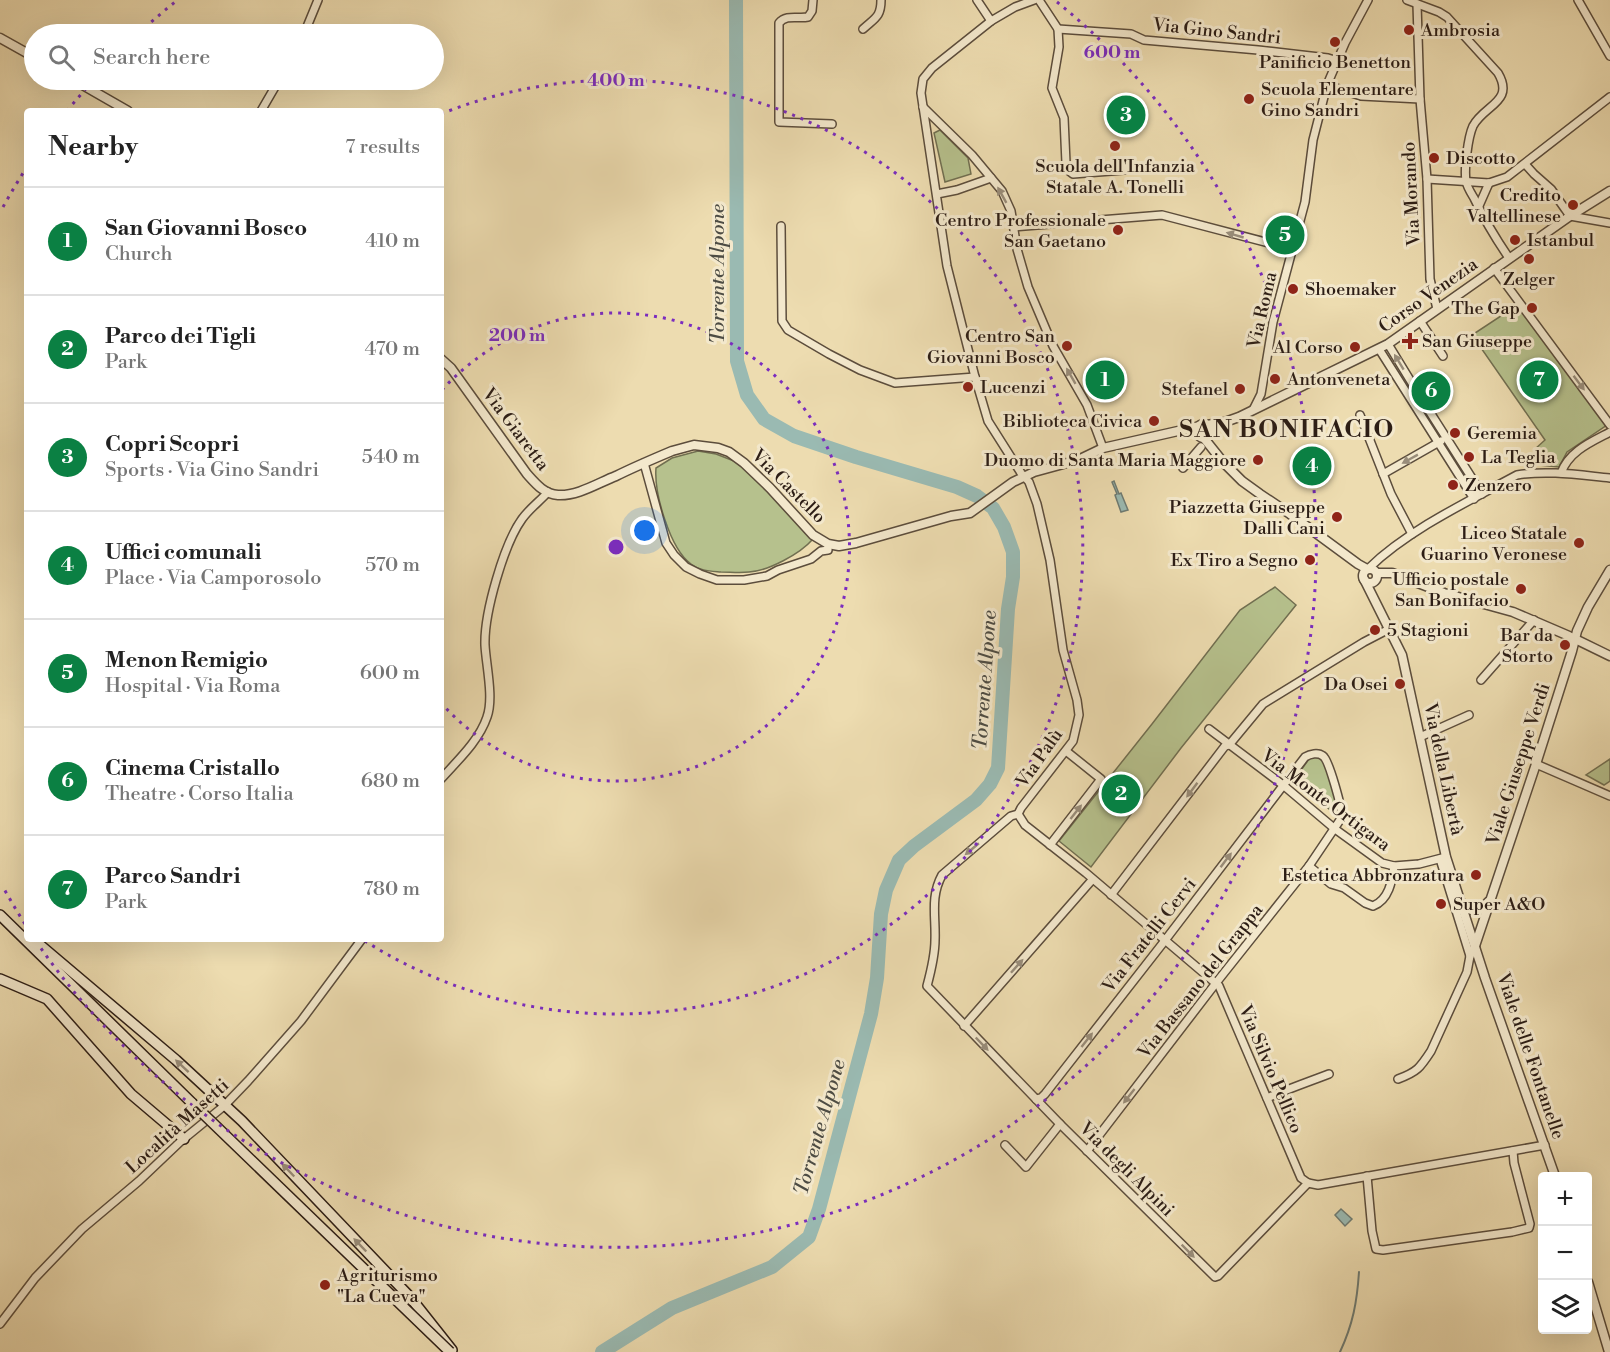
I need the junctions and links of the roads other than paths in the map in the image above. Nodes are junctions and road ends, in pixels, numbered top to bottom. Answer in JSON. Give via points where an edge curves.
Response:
{"nodes":[{"id":1,"x":318,"y":0,"type":"edge"},
{"id":2,"x":813,"y":0,"type":"edge"},
{"id":3,"x":881,"y":0,"type":"edge"},
{"id":4,"x":977,"y":0,"type":"edge"},
{"id":5,"x":1036,"y":0,"type":"edge"},
{"id":6,"x":1367,"y":0,"type":"edge"},
{"id":7,"x":1407,"y":0,"type":"edge"},
{"id":8,"x":1578,"y":0,"type":"edge"},
{"id":9,"x":1417,"y":4,"type":"junction"},
{"id":10,"x":991,"y":21,"type":"junction"},
{"id":11,"x":308,"y":24,"type":"edge"},
{"id":12,"x":863,"y":29,"type":"dead end"},
{"id":13,"x":1058,"y":29,"type":"junction"},
{"id":14,"x":0,"y":38,"type":"edge"},
{"id":15,"x":1607,"y":45,"type":"edge"},
{"id":16,"x":24,"y":51,"type":"edge"},
{"id":17,"x":1610,"y":56,"type":"edge"},
{"id":18,"x":1338,"y":61,"type":"junction"},
{"id":19,"x":1327,"y":86,"type":"junction"},
{"id":20,"x":91,"y":90,"type":"edge"},
{"id":21,"x":273,"y":90,"type":"edge"},
{"id":22,"x":1610,"y":97,"type":"edge"},
{"id":23,"x":1420,"y":99,"type":"junction"},
{"id":24,"x":923,"y":107,"type":"junction"},
{"id":25,"x":123,"y":108,"type":"edge"},
{"id":26,"x":263,"y":108,"type":"edge"},
{"id":27,"x":832,"y":124,"type":"dead end"},
{"id":28,"x":1525,"y":164,"type":"junction"},
{"id":29,"x":1162,"y":167,"type":"dead end"},
{"id":30,"x":991,"y":178,"type":"junction"},
{"id":31,"x":1427,"y":179,"type":"junction"},
{"id":32,"x":1466,"y":182,"type":"junction"},
{"id":33,"x":1489,"y":183,"type":"junction"},
{"id":34,"x":1610,"y":191,"type":"edge"},
{"id":35,"x":937,"y":194,"type":"junction"},
{"id":36,"x":1478,"y":208,"type":"junction"},
{"id":37,"x":1570,"y":216,"type":"junction"},
{"id":38,"x":1610,"y":223,"type":"edge"},
{"id":39,"x":781,"y":226,"type":"dead end"},
{"id":40,"x":1014,"y":227,"type":"junction"},
{"id":41,"x":1292,"y":249,"type":"junction"},
{"id":42,"x":1509,"y":258,"type":"junction"},
{"id":43,"x":1494,"y":268,"type":"junction"},
{"id":44,"x":1437,"y":309,"type":"junction"},
{"id":45,"x":1420,"y":321,"type":"junction"},
{"id":46,"x":1388,"y":344,"type":"junction"},
{"id":47,"x":1379,"y":350,"type":"junction"},
{"id":48,"x":1443,"y":356,"type":"dead end"},
{"id":49,"x":444,"y":362,"type":"edge"},
{"id":50,"x":975,"y":377,"type":"junction"},
{"id":51,"x":1420,"y":398,"type":"junction"},
{"id":52,"x":1413,"y":403,"type":"junction"},
{"id":53,"x":1254,"y":408,"type":"junction"},
{"id":54,"x":1360,"y":415,"type":"dead end"},
{"id":55,"x":1610,"y":424,"type":"edge"},
{"id":56,"x":1205,"y":432,"type":"junction"},
{"id":57,"x":1610,"y":432,"type":"edge"},
{"id":58,"x":1446,"y":438,"type":"junction"},
{"id":59,"x":1438,"y":444,"type":"junction"},
{"id":60,"x":1201,"y":447,"type":"dead end"},
{"id":61,"x":1103,"y":448,"type":"junction"},
{"id":62,"x":644,"y":463,"type":"junction"},
{"id":63,"x":1183,"y":468,"type":"dead end"},
{"id":64,"x":1561,"y":473,"type":"junction"},
{"id":65,"x":1383,"y":474,"type":"junction"},
{"id":66,"x":1024,"y":476,"type":"junction"},
{"id":67,"x":1610,"y":478,"type":"edge"},
{"id":68,"x":548,"y":492,"type":"junction"},
{"id":69,"x":1482,"y":494,"type":"junction"},
{"id":70,"x":1474,"y":499,"type":"junction"},
{"id":71,"x":1412,"y":534,"type":"junction"},
{"id":72,"x":828,"y":544,"type":"junction"},
{"id":73,"x":1610,"y":570,"type":"edge"},
{"id":74,"x":1370,"y":574,"type":"junction"},
{"id":75,"x":1534,"y":620,"type":"junction"},
{"id":76,"x":1389,"y":629,"type":"junction"},
{"id":77,"x":1575,"y":639,"type":"junction"},
{"id":78,"x":1610,"y":656,"type":"edge"},
{"id":79,"x":1481,"y":680,"type":"dead end"},
{"id":80,"x":1469,"y":715,"type":"dead end"},
{"id":81,"x":1209,"y":729,"type":"dead end"},
{"id":82,"x":1420,"y":737,"type":"junction"},
{"id":83,"x":1229,"y":745,"type":"junction"},
{"id":84,"x":1066,"y":751,"type":"junction"},
{"id":85,"x":1536,"y":764,"type":"junction"},
{"id":86,"x":444,"y":776,"type":"edge"},
{"id":87,"x":1283,"y":786,"type":"junction"},
{"id":88,"x":1610,"y":796,"type":"edge"},
{"id":89,"x":1018,"y":814,"type":"junction"},
{"id":90,"x":1335,"y":829,"type":"junction"},
{"id":91,"x":1050,"y":845,"type":"junction"},
{"id":92,"x":1443,"y":858,"type":"junction"},
{"id":93,"x":1309,"y":866,"type":"junction"},
{"id":94,"x":1394,"y":866,"type":"junction"},
{"id":95,"x":1092,"y":880,"type":"junction"},
{"id":96,"x":1111,"y":895,"type":"junction"},
{"id":97,"x":1491,"y":900,"type":"junction"},
{"id":98,"x":1463,"y":906,"type":"junction"},
{"id":99,"x":1477,"y":912,"type":"junction"},
{"id":100,"x":1,"y":916,"type":"edge"},
{"id":101,"x":1465,"y":922,"type":"junction"},
{"id":102,"x":24,"y":932,"type":"edge"},
{"id":103,"x":24,"y":939,"type":"edge"},
{"id":104,"x":1166,"y":940,"type":"junction"},
{"id":105,"x":27,"y":942,"type":"edge"},
{"id":106,"x":37,"y":942,"type":"edge"},
{"id":107,"x":360,"y":942,"type":"edge"},
{"id":108,"x":1475,"y":946,"type":"junction"},
{"id":109,"x":1470,"y":956,"type":"junction"},
{"id":110,"x":0,"y":979,"type":"edge"},
{"id":111,"x":1216,"y":983,"type":"junction"},
{"id":112,"x":927,"y":986,"type":"joint"},
{"id":113,"x":964,"y":1026,"type":"junction"},
{"id":114,"x":1329,"y":1074,"type":"dead end"},
{"id":115,"x":1398,"y":1079,"type":"dead end"},
{"id":116,"x":1267,"y":1098,"type":"junction"},
{"id":117,"x":1036,"y":1099,"type":"junction"},
{"id":118,"x":224,"y":1106,"type":"junction"},
{"id":119,"x":1060,"y":1124,"type":"junction"},
{"id":120,"x":184,"y":1139,"type":"junction"},
{"id":121,"x":1005,"y":1145,"type":"dead end"},
{"id":122,"x":1545,"y":1145,"type":"junction"},
{"id":123,"x":1087,"y":1151,"type":"junction"},
{"id":124,"x":1513,"y":1151,"type":"junction"},
{"id":125,"x":1554,"y":1172,"type":"edge"},
{"id":126,"x":1367,"y":1176,"type":"junction"},
{"id":127,"x":1308,"y":1183,"type":"junction"},
{"id":128,"x":1592,"y":1298,"type":"edge"},
{"id":129,"x":0,"y":1324,"type":"edge"},
{"id":130,"x":452,"y":1352,"type":"edge"},
{"id":131,"x":1609,"y":1352,"type":"edge"}],
"edges":[{"from":1,"to":11,"type":"street"},
{"from":2,"to":27,"type":"street","via":[[808,17],[786,18],[779,23],[779,122]]},
{"from":3,"to":12,"type":"street","via":[[881,10]]},
{"from":4,"to":10,"type":"street"},
{"from":5,"to":10,"type":"street","name":"Via Palù"},
{"from":5,"to":13,"type":"street"},
{"from":6,"to":18,"type":"street","name":"Via Roma"},
{"from":7,"to":9,"type":"street"},
{"from":8,"to":15,"type":"street"},
{"from":9,"to":23,"type":"street","name":"Via Morando"},
{"from":9,"to":32,"type":"street","via":[[1448,17],[1498,73],[1504,87],[1499,98],[1474,124]]},
{"from":10,"to":24,"type":"street","name":"Via Palù","via":[[926,74],[921,86]]},
{"from":13,"to":18,"type":"street","name":"Via Gino Sandri","via":[[1131,33],[1144,40]]},
{"from":13,"to":29,"type":"street","via":[[1052,88],[1064,118],[1069,171],[1073,174]]},
{"from":14,"to":16,"type":"street"},
{"from":15,"to":17,"type":"street"},
{"from":18,"to":19,"type":"street","name":"Via Roma"},
{"from":19,"to":23,"type":"street","via":[[1361,96]]},
{"from":19,"to":41,"type":"street","name":"Via Roma"},
{"from":20,"to":25,"type":"street"},
{"from":21,"to":26,"type":"street"},
{"from":22,"to":28,"type":"street"},
{"from":23,"to":31,"type":"street","name":"Via Morando"},
{"from":24,"to":30,"type":"street"},
{"from":24,"to":35,"type":"street","name":"Via Palù"},
{"from":28,"to":33,"type":"street","via":[[1507,177]]},
{"from":28,"to":37,"type":"street","via":[[1551,189]]},
{"from":30,"to":35,"type":"street"},
{"from":40,"to":30,"type":"street","one_way":true,"via":[[1002,191]]},
{"from":31,"to":32,"type":"street"},
{"from":31,"to":44,"type":"street","name":"Via Morando","via":[[1430,279]]},
{"from":32,"to":33,"type":"street"},
{"from":32,"to":36,"type":"street"},
{"from":33,"to":36,"type":"street"},
{"from":34,"to":37,"type":"street","name":"Corso Venezia"},
{"from":35,"to":50,"type":"street","name":"Via Palù","via":[[947,266]]},
{"from":36,"to":42,"type":"street"},
{"from":37,"to":38,"type":"street"},
{"from":37,"to":42,"type":"street","name":"Corso Venezia"},
{"from":39,"to":50,"type":"street","via":[[782,321],[788,330],[860,370],[895,383]]},
{"from":41,"to":40,"type":"street","one_way":true,"via":[[1162,216]]},
{"from":61,"to":40,"type":"street","one_way":true,"via":[[1087,405],[1053,346],[1028,287]]},
{"from":41,"to":53,"type":"street","name":"Via Roma","via":[[1273,322],[1261,394]]},
{"from":42,"to":43,"type":"street","name":"Corso Venezia"},
{"from":43,"to":44,"type":"street","name":"Corso Venezia"},
{"from":43,"to":55,"type":"street","one_way":true},
{"from":44,"to":45,"type":"street","name":"Corso Venezia"},
{"from":45,"to":46,"type":"street","name":"Corso Venezia"},
{"from":45,"to":48,"type":"street"},
{"from":46,"to":47,"type":"street","name":"Corso Venezia"},
{"from":51,"to":46,"type":"street","one_way":true},
{"from":47,"to":52,"type":"street"},
{"from":47,"to":53,"type":"street","name":"Corso Venezia"},
{"from":49,"to":68,"type":"street","name":"Via Giaretta","via":[[527,474]]},
{"from":50,"to":66,"type":"street","name":"Via Palù","via":[[988,421]]},
{"from":51,"to":52,"type":"street"},
{"from":51,"to":58,"type":"street"},
{"from":52,"to":59,"type":"street"},
{"from":53,"to":56,"type":"street","name":"Corso Venezia"},
{"from":54,"to":65,"type":"street"},
{"from":56,"to":61,"type":"street","name":"Via Castello","via":[[1176,432]]},
{"from":56,"to":74,"type":"street","via":[[1217,455],[1251,488]]},
{"from":57,"to":64,"type":"street","via":[[1568,458]]},
{"from":58,"to":59,"type":"street"},
{"from":58,"to":69,"type":"street"},
{"from":59,"to":65,"type":"street","one_way":true},
{"from":59,"to":70,"type":"street"},
{"from":60,"to":63,"type":"street"},
{"from":61,"to":66,"type":"street","name":"Via Castello"},
{"from":62,"to":68,"type":"street","name":"Via Giaretta","via":[[583,490],[564,495]]},
{"from":62,"to":72,"type":"street","name":"Via Castello","via":[[694,445],[729,452],[771,488],[813,535]]},
{"from":62,"to":72,"type":"street","name":"Via Castello","via":[[666,543],[686,567],[700,574],[717,580],[767,576],[811,559],[828,550]]},
{"from":64,"to":67,"type":"street"},
{"from":64,"to":69,"type":"street","via":[[1517,475]]},
{"from":65,"to":71,"type":"street"},
{"from":66,"to":72,"type":"street","name":"Via Castello","via":[[970,513],[856,543]]},
{"from":66,"to":84,"type":"street","name":"Via Palù","via":[[1043,525],[1063,650],[1077,700],[1078,725]]},
{"from":68,"to":86,"type":"street","via":[[522,518],[509,544],[486,619],[488,715],[482,730]]},
{"from":69,"to":70,"type":"street"},
{"from":70,"to":71,"type":"street"},
{"from":71,"to":74,"type":"street","via":[[1380,558]]},
{"from":73,"to":77,"type":"street","name":"Viale Giuseppe Verdi"},
{"from":74,"to":75,"type":"street","via":[[1392,573]]},
{"from":74,"to":76,"type":"street","name":"Via della Libertà","via":[[1374,602]]},
{"from":75,"to":77,"type":"street"},
{"from":75,"to":79,"type":"street"},
{"from":76,"to":82,"type":"street","name":"Via della Libertà","via":[[1402,656]]},
{"from":76,"to":83,"type":"street","via":[[1263,704]]},
{"from":77,"to":78,"type":"street"},
{"from":77,"to":85,"type":"street","name":"Viale Giuseppe Verdi"},
{"from":80,"to":82,"type":"street"},
{"from":81,"to":83,"type":"street","name":"Via Monte Ortigara"},
{"from":82,"to":92,"type":"street","name":"Via della Libertà"},
{"from":83,"to":87,"type":"street","name":"Via Monte Ortigara"},
{"from":83,"to":96,"type":"street","one_way":true},
{"from":84,"to":89,"type":"street","name":"Via Palù"},
{"from":91,"to":84,"type":"street","one_way":true,"via":[[1101,779]]},
{"from":85,"to":88,"type":"street"},
{"from":85,"to":97,"type":"street","name":"Viale Giuseppe Verdi"},
{"from":87,"to":90,"type":"street","name":"Via Monte Ortigara"},
{"from":87,"to":90,"type":"street","name":"Via Fratelli Cervi","via":[[1305,757],[1324,756],[1342,812]]},
{"from":104,"to":87,"type":"street","name":"Via Fratelli Cervi","one_way":true},
{"from":89,"to":91,"type":"street","name":"Via Silvio Pellico","via":[[1025,825]]},
{"from":89,"to":112,"type":"street","name":"Via Palù","one_way":true,"via":[[954,864],[937,884],[936,939]]},
{"from":90,"to":93,"type":"street","name":"Via Bassano del Grappa"},
{"from":90,"to":94,"type":"street","name":"Via Monte Ortigara"},
{"from":91,"to":95,"type":"street","name":"Via Silvio Pellico"},
{"from":92,"to":94,"type":"street","name":"Via Monte Ortigara"},
{"from":92,"to":98,"type":"street","name":"Via della Libertà"},
{"from":92,"to":101,"type":"street"},
{"from":93,"to":94,"type":"street","via":[[1331,884],[1373,906],[1388,891]]},
{"from":93,"to":111,"type":"street","name":"Via Bassano del Grappa"},
{"from":95,"to":96,"type":"street","name":"Via Silvio Pellico"},
{"from":113,"to":95,"type":"street","one_way":true},
{"from":96,"to":104,"type":"street","name":"Via Silvio Pellico"},
{"from":97,"to":99,"type":"street"},
{"from":97,"to":108,"type":"street","name":"Viale Giuseppe Verdi"},
{"from":98,"to":99,"type":"street"},
{"from":98,"to":101,"type":"street","name":"Via della Libertà"},
{"from":99,"to":101,"type":"street"},
{"from":100,"to":102,"type":"main road"},
{"from":100,"to":103,"type":"main road","bridge":true},
{"from":101,"to":108,"type":"street","name":"Via della Libertà"},
{"from":101,"to":109,"type":"street"},
{"from":104,"to":111,"type":"street","name":"Via Silvio Pellico"},
{"from":117,"to":104,"type":"street","name":"Via Fratelli Cervi","one_way":true,"via":[[1045,1094]]},
{"from":105,"to":130,"type":"main road","bridge":true},
{"from":118,"to":106,"type":"main road","one_way":true,"via":[[176,1060]]},
{"from":107,"to":118,"type":"street","name":"Località Masetti","via":[[277,1050]]},
{"from":108,"to":109,"type":"street"},
{"from":108,"to":122,"type":"street","name":"Viale delle Fontanelle"},
{"from":109,"to":115,"type":"street","via":[[1467,972],[1424,1063],[1414,1073]]},
{"from":110,"to":120,"type":"main road","via":[[48,999],[131,1094]]},
{"from":111,"to":116,"type":"street","name":"Via Silvio Pellico"},
{"from":111,"to":123,"type":"street","name":"Via Bassano del Grappa","one_way":true},
{"from":112,"to":113,"type":"street","name":"Via degli Alpini"},
{"from":113,"to":117,"type":"street","name":"Via degli Alpini","one_way":true},
{"from":114,"to":116,"type":"street"},
{"from":116,"to":127,"type":"street","name":"Via Silvio Pellico","via":[[1301,1178]]},
{"from":117,"to":119,"type":"street","name":"Via degli Alpini"},
{"from":118,"to":120,"type":"street","name":"Località Masetti"},
{"from":130,"to":118,"type":"main road","one_way":true,"via":[[410,1297]]},
{"from":119,"to":121,"type":"street","via":[[1026,1167]]},
{"from":119,"to":123,"type":"street","name":"Via degli Alpini"},
{"from":120,"to":129,"type":"street","name":"Località Masetti","via":[[61,1250]]},
{"from":122,"to":124,"type":"street"},
{"from":122,"to":125,"type":"street","name":"Viale delle Fontanelle"},
{"from":123,"to":127,"type":"street","name":"Via degli Alpini","one_way":true,"via":[[1215,1277]]},
{"from":124,"to":126,"type":"street"},
{"from":124,"to":126,"type":"street","via":[[1530,1224],[1529,1228],[1512,1232],[1376,1249]]},
{"from":126,"to":127,"type":"street","via":[[1318,1185]]},
{"from":128,"to":131,"type":"street"}]}
